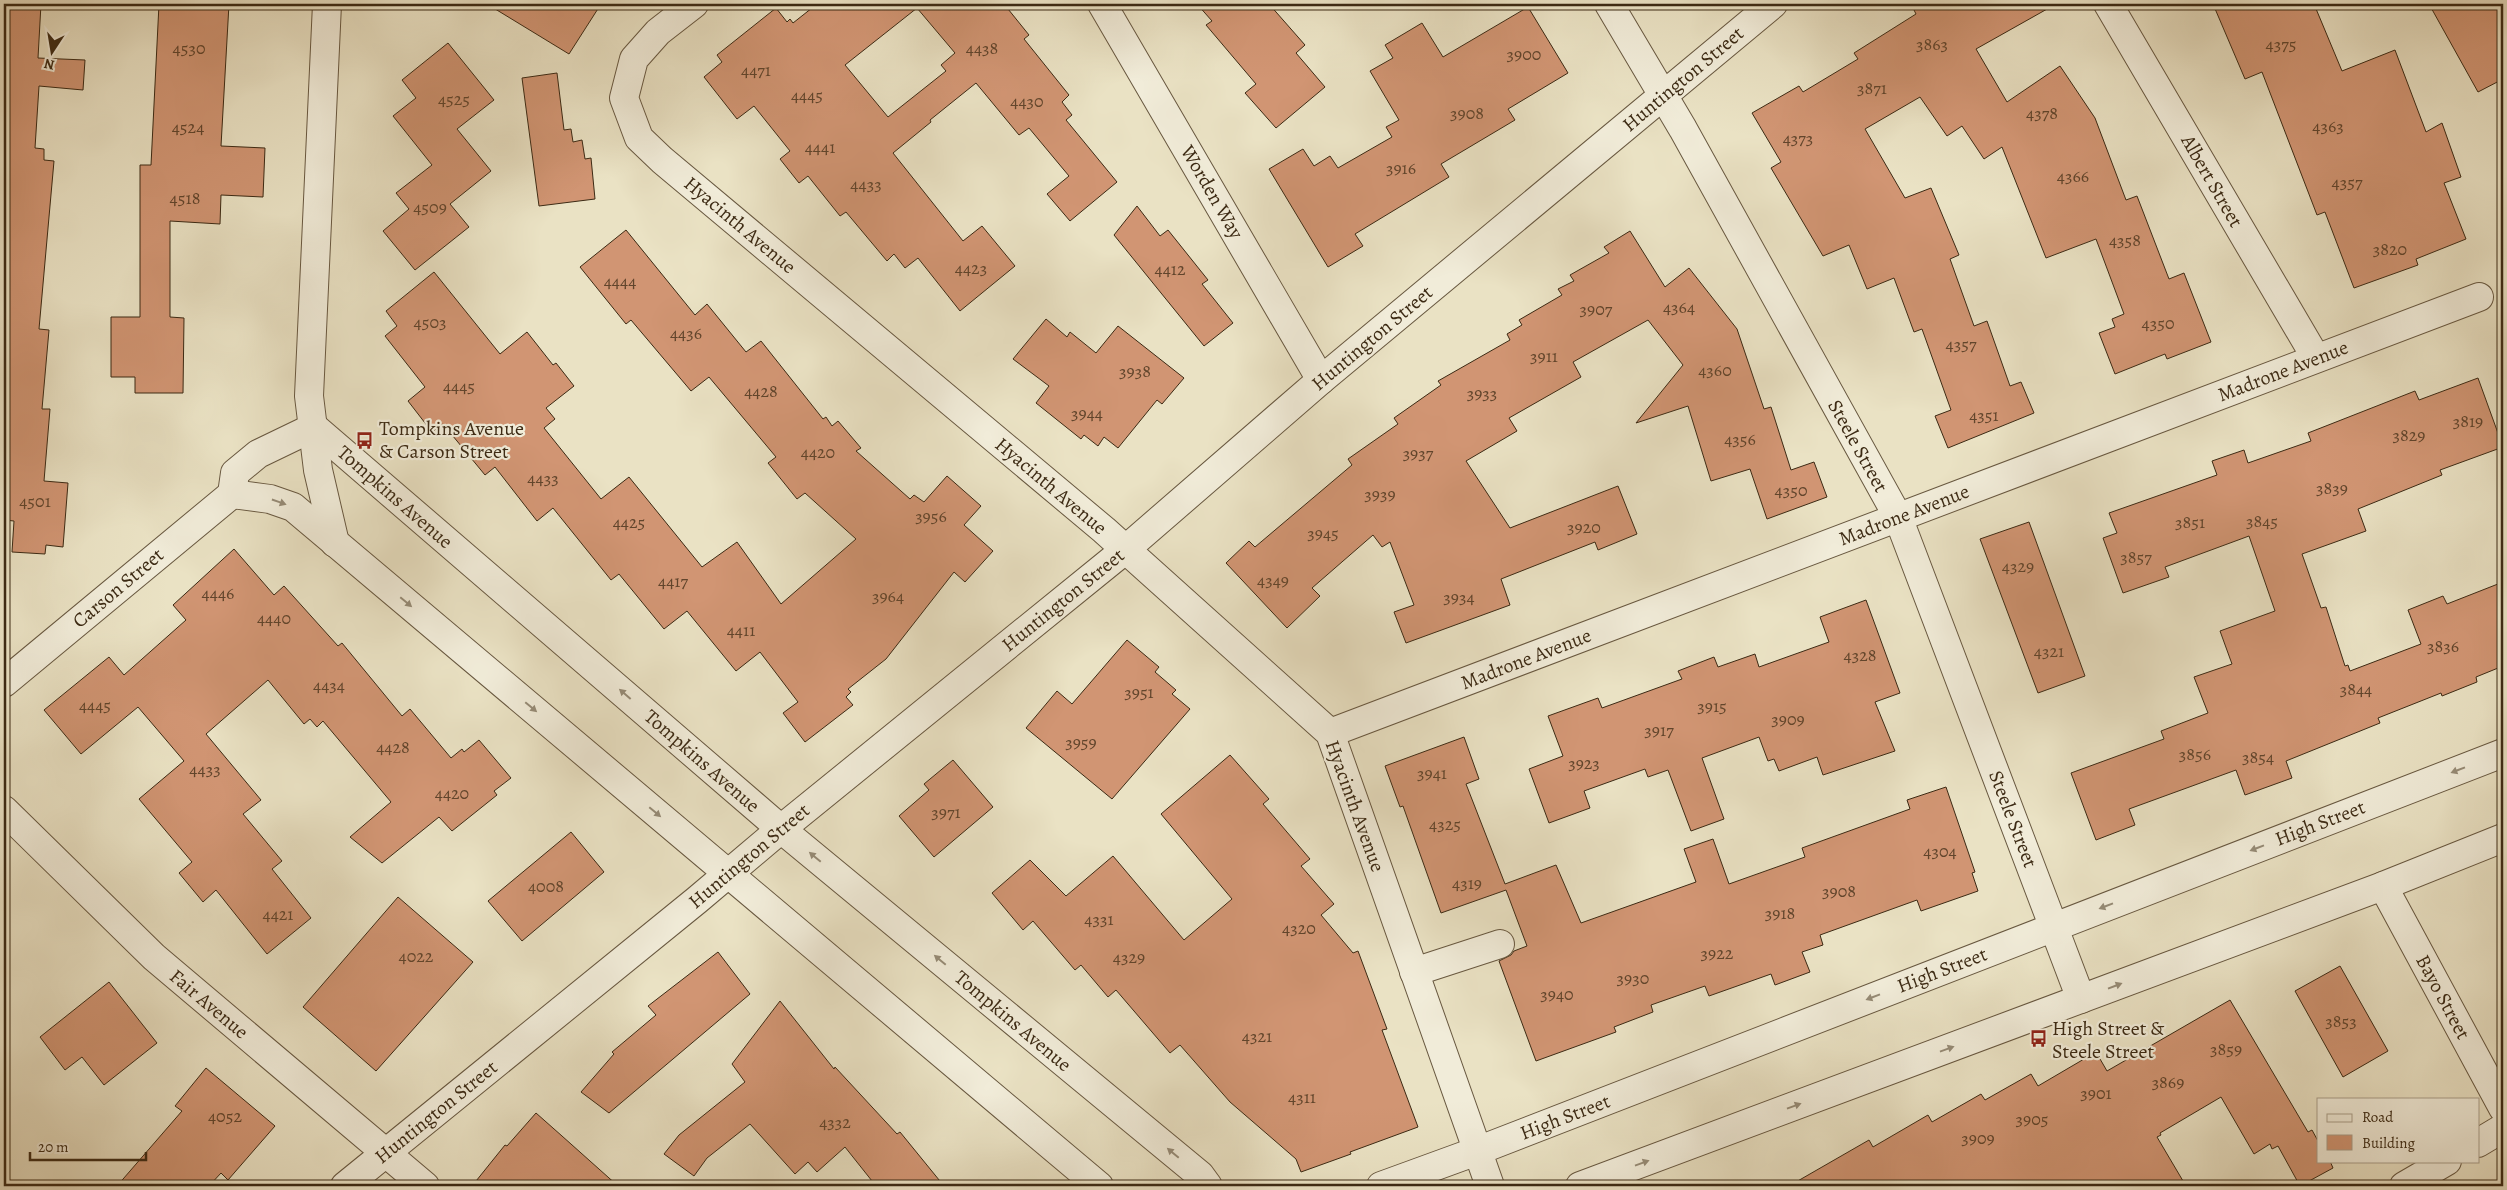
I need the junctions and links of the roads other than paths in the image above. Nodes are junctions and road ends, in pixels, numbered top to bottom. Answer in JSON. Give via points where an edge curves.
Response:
{"nodes":[{"id":1,"x":327,"y":4,"type":"edge"},
{"id":2,"x":694,"y":4,"type":"edge"},
{"id":3,"x":1102,"y":4,"type":"edge"},
{"id":4,"x":1609,"y":4,"type":"edge"},
{"id":5,"x":1773,"y":4,"type":"edge"},
{"id":6,"x":2108,"y":4,"type":"edge"},
{"id":7,"x":1664,"y":95,"type":"junction"},
{"id":8,"x":2479,"y":297,"type":"dead end"},
{"id":9,"x":2316,"y":358,"type":"junction"},
{"id":10,"x":1321,"y":380,"type":"junction"},
{"id":11,"x":314,"y":427,"type":"junction"},
{"id":12,"x":232,"y":494,"type":"junction"},
{"id":13,"x":1898,"y":517,"type":"junction"},
{"id":14,"x":335,"y":543,"type":"junction"},
{"id":15,"x":1126,"y":549,"type":"junction"},
{"id":16,"x":4,"y":682,"type":"edge"},
{"id":17,"x":1330,"y":733,"type":"junction"},
{"id":18,"x":2503,"y":753,"type":"edge"},
{"id":19,"x":4,"y":810,"type":"edge"},
{"id":20,"x":781,"y":828,"type":"junction"},
{"id":21,"x":2503,"y":838,"type":"edge"},
{"id":22,"x":728,"y":873,"type":"junction"},
{"id":23,"x":2383,"y":886,"type":"junction"},
{"id":24,"x":2054,"y":926,"type":"junction"},
{"id":25,"x":1500,"y":944,"type":"dead end"},
{"id":26,"x":1414,"y":972,"type":"junction"},
{"id":27,"x":2081,"y":999,"type":"junction"},
{"id":28,"x":2503,"y":1108,"type":"edge"},
{"id":29,"x":2503,"y":1128,"type":"edge"},
{"id":30,"x":2480,"y":1142,"type":"edge"},
{"id":31,"x":1477,"y":1151,"type":"junction"},
{"id":32,"x":385,"y":1153,"type":"junction"},
{"id":33,"x":2445,"y":1162,"type":"edge"},
{"id":34,"x":345,"y":1186,"type":"edge"},
{"id":35,"x":425,"y":1186,"type":"edge"},
{"id":36,"x":1100,"y":1186,"type":"edge"},
{"id":37,"x":1208,"y":1186,"type":"edge"},
{"id":38,"x":1380,"y":1186,"type":"edge"},
{"id":39,"x":1490,"y":1186,"type":"edge"},
{"id":40,"x":1580,"y":1186,"type":"edge"},
{"id":41,"x":2404,"y":1186,"type":"edge"}],
"edges":[{"from":1,"to":11,"type":"street","name":"Tompkins Avenue","via":[[309,396]]},
{"from":2,"to":15,"type":"street","name":"Hyacinth Avenue","via":[[658,32],[634,59],[624,98],[639,138]]},
{"from":3,"to":10,"type":"street","name":"Worden Way"},
{"from":4,"to":7,"type":"street","name":"Steele Street"},
{"from":5,"to":7,"type":"street","name":"Huntington Street"},
{"from":6,"to":9,"type":"street","name":"Albert Street"},
{"from":7,"to":10,"type":"street","name":"Huntington Street"},
{"from":7,"to":13,"type":"street","name":"Steele Street"},
{"from":8,"to":9,"type":"street","name":"Madrone Avenue"},
{"from":9,"to":13,"type":"street","name":"Madrone Avenue"},
{"from":10,"to":15,"type":"street","name":"Huntington Street"},
{"from":11,"to":12,"type":"street","via":[[258,454],[235,473]]},
{"from":11,"to":14,"type":"street","name":"Tompkins Avenue","via":[[318,470]]},
{"from":20,"to":11,"type":"street","name":"Tompkins Avenue","one_way":true},
{"from":12,"to":14,"type":"street","one_way":true,"via":[[270,499],[293,507]]},
{"from":12,"to":16,"type":"street","name":"Carson Street"},
{"from":13,"to":17,"type":"street","name":"Madrone Avenue"},
{"from":13,"to":24,"type":"street","name":"Steele Street"},
{"from":14,"to":22,"type":"street","one_way":true},
{"from":15,"to":17,"type":"street","name":"Hyacinth Avenue"},
{"from":15,"to":20,"type":"street","name":"Huntington Street"},
{"from":17,"to":26,"type":"street","name":"Hyacinth Avenue"},
{"from":18,"to":24,"type":"street","name":"High Street","one_way":true},
{"from":19,"to":32,"type":"street","name":"Fair Avenue","via":[[154,956]]},
{"from":20,"to":22,"type":"street","name":"Huntington Street"},
{"from":37,"to":20,"type":"street","name":"Tompkins Avenue","one_way":true,"via":[[1200,1175]]},
{"from":21,"to":23,"type":"street"},
{"from":22,"to":32,"type":"street","name":"Huntington Street"},
{"from":22,"to":36,"type":"street"},
{"from":27,"to":23,"type":"street","one_way":true},
{"from":23,"to":28,"type":"street","name":"Bayo Street"},
{"from":24,"to":27,"type":"street","name":"Steele Street"},
{"from":24,"to":31,"type":"street","name":"High Street","one_way":true},
{"from":25,"to":26,"type":"street"},
{"from":26,"to":31,"type":"street","name":"Hyacinth Avenue"},
{"from":40,"to":27,"type":"street","one_way":true},
{"from":29,"to":30,"type":"street"},
{"from":31,"to":38,"type":"street","name":"High Street"},
{"from":31,"to":39,"type":"street","name":"Hyacinth Avenue"},
{"from":32,"to":34,"type":"street","name":"Huntington Street"},
{"from":32,"to":35,"type":"street","name":"Fair Avenue"},
{"from":33,"to":41,"type":"street"}]}
